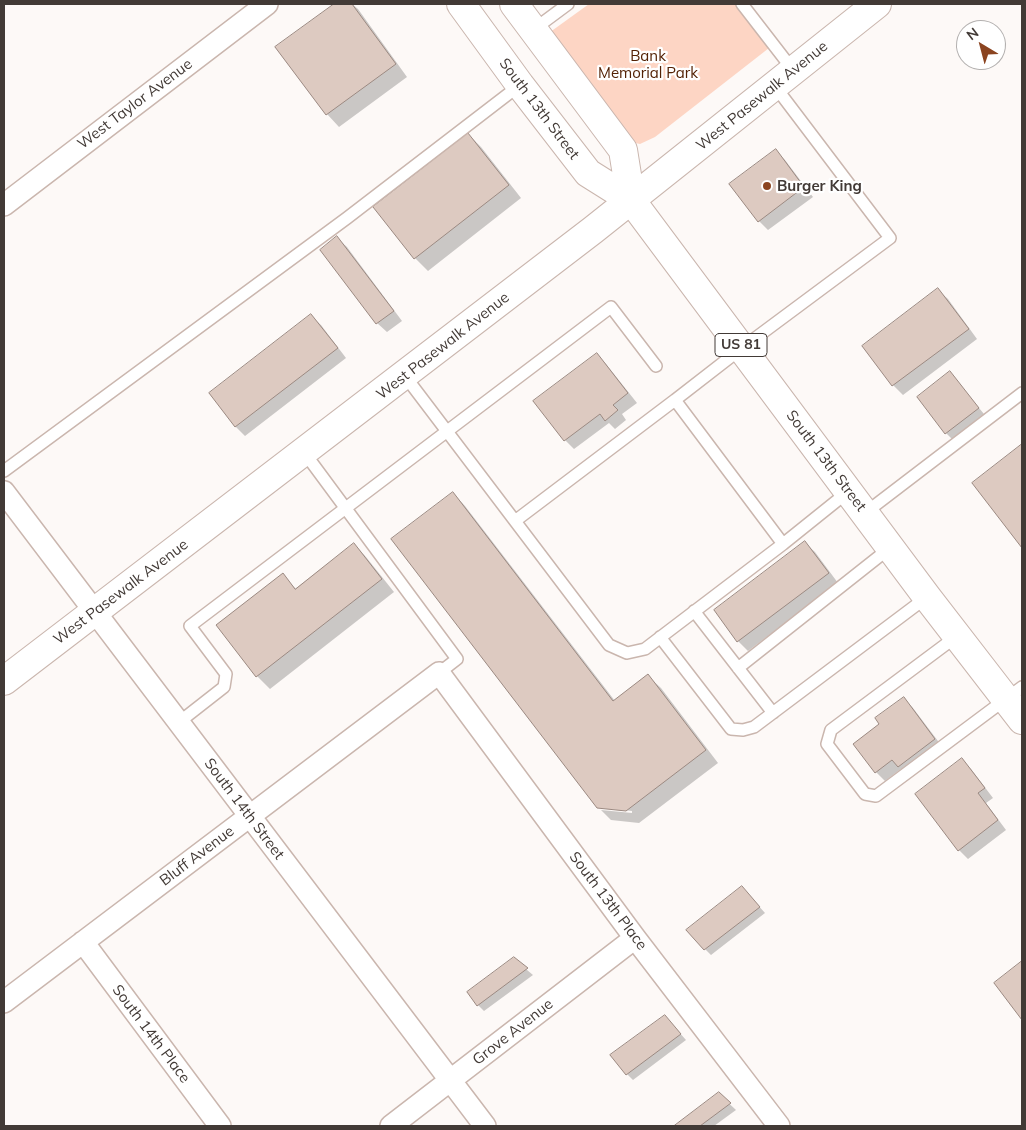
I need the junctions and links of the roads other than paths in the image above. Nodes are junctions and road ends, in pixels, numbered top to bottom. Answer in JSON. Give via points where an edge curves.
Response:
{"nodes":[{"id":1,"x":267,"y":4,"type":"edge"},
{"id":2,"x":461,"y":4,"type":"edge"},
{"id":3,"x":514,"y":4,"type":"edge"},
{"id":4,"x":568,"y":4,"type":"edge"},
{"id":5,"x":877,"y":4,"type":"edge"},
{"id":6,"x":743,"y":6,"type":"edge"},
{"id":7,"x":533,"y":30,"type":"junction"},
{"id":8,"x":784,"y":78,"type":"junction"},
{"id":9,"x":520,"y":85,"type":"junction"},
{"id":10,"x":631,"y":200,"type":"junction"},
{"id":11,"x":4,"y":205,"type":"edge"},
{"id":12,"x":742,"y":348,"type":"junction"},
{"id":13,"x":656,"y":366,"type":"dead end"},
{"id":14,"x":405,"y":376,"type":"junction"},
{"id":15,"x":1022,"y":393,"type":"edge"},
{"id":16,"x":675,"y":400,"type":"junction"},
{"id":17,"x":447,"y":432,"type":"junction"},
{"id":18,"x":304,"y":452,"type":"junction"},
{"id":19,"x":4,"y":471,"type":"edge"},
{"id":20,"x":4,"y":492,"type":"edge"},
{"id":21,"x":849,"y":492,"type":"junction"},
{"id":22,"x":346,"y":508,"type":"junction"},
{"id":23,"x":865,"y":513,"type":"junction"},
{"id":24,"x":515,"y":521,"type":"junction"},
{"id":25,"x":784,"y":544,"type":"junction"},
{"id":26,"x":891,"y":547,"type":"junction"},
{"id":27,"x":928,"y":597,"type":"junction"},
{"id":28,"x":694,"y":611,"type":"junction"},
{"id":29,"x":95,"y":612,"type":"junction"},
{"id":30,"x":958,"y":636,"type":"junction"},
{"id":31,"x":660,"y":637,"type":"junction"},
{"id":32,"x":738,"y":668,"type":"junction"},
{"id":33,"x":439,"y":673,"type":"junction"},
{"id":34,"x":4,"y":681,"type":"edge"},
{"id":35,"x":1017,"y":702,"type":"edge"},
{"id":36,"x":773,"y":713,"type":"junction"},
{"id":37,"x":178,"y":722,"type":"junction"},
{"id":38,"x":249,"y":817,"type":"junction"},
{"id":39,"x":635,"y":938,"type":"junction"},
{"id":40,"x":83,"y":942,"type":"junction"},
{"id":41,"x":4,"y":1002,"type":"edge"},
{"id":42,"x":451,"y":1080,"type":"junction"},
{"id":43,"x":220,"y":1126,"type":"edge"},
{"id":44,"x":391,"y":1126,"type":"edge"},
{"id":45,"x":485,"y":1126,"type":"edge"},
{"id":46,"x":779,"y":1126,"type":"edge"}],
"edges":[{"from":1,"to":11,"type":"street","name":"West Taylor Avenue"},
{"from":2,"to":9,"type":"main road","name":"South 13th Street","number":"US 81"},
{"from":3,"to":7,"type":"main road","name":"South 13th Street","number":"US 81"},
{"from":4,"to":7,"type":"lane"},
{"from":5,"to":8,"type":"main road","name":"West Pasewalk Avenue"},
{"from":6,"to":8,"type":"lane"},
{"from":7,"to":10,"type":"main road","name":"South 13th Street","number":"US 81","via":[[623,150]]},
{"from":8,"to":10,"type":"main road","name":"West Pasewalk Avenue"},
{"from":8,"to":12,"type":"lane","via":[[890,238]]},
{"from":9,"to":10,"type":"main road","name":"South 13th Street","number":"US 81","via":[[588,173]]},
{"from":9,"to":19,"type":"lane","via":[[347,218]]},
{"from":10,"to":12,"type":"main road","name":"South 13th Street","number":"US 81"},
{"from":10,"to":14,"type":"main road","name":"West Pasewalk Avenue"},
{"from":12,"to":16,"type":"lane"},
{"from":12,"to":21,"type":"main road","name":"South 13th Street","number":"US 81"},
{"from":13,"to":17,"type":"lane","via":[[611,307]]},
{"from":14,"to":17,"type":"lane"},
{"from":14,"to":18,"type":"main road","name":"West Pasewalk Avenue"},
{"from":15,"to":23,"type":"lane"},
{"from":16,"to":24,"type":"lane"},
{"from":16,"to":25,"type":"lane"},
{"from":17,"to":22,"type":"lane"},
{"from":17,"to":24,"type":"lane"},
{"from":18,"to":22,"type":"lane"},
{"from":18,"to":29,"type":"main road","name":"West Pasewalk Avenue"},
{"from":20,"to":29,"type":"street","name":"South 14th Street"},
{"from":21,"to":23,"type":"main road","name":"South 13th Street","number":"US 81"},
{"from":21,"to":25,"type":"lane"},
{"from":22,"to":33,"type":"lane","via":[[457,659]]},
{"from":22,"to":37,"type":"lane","via":[[190,626],[226,674],[224,687]]},
{"from":23,"to":26,"type":"main road","name":"South 13th Street","number":"US 81"},
{"from":24,"to":31,"type":"lane","via":[[609,645],[627,653],[645,648]]},
{"from":25,"to":28,"type":"lane"},
{"from":26,"to":27,"type":"main road","name":"South 13th Street","number":"US 81"},
{"from":26,"to":32,"type":"lane"},
{"from":27,"to":30,"type":"main road","name":"South 13th Street","number":"US 81"},
{"from":27,"to":36,"type":"lane"},
{"from":28,"to":31,"type":"lane"},
{"from":28,"to":32,"type":"lane"},
{"from":29,"to":34,"type":"main road","name":"West Pasewalk Avenue"},
{"from":29,"to":37,"type":"street","name":"South 14th Street"},
{"from":30,"to":35,"type":"main road","name":"South 13th Street","number":"US 81"},
{"from":30,"to":35,"type":"lane","via":[[831,730],[827,744],[865,794],[876,796]]},
{"from":31,"to":36,"type":"lane","via":[[731,729],[754,727]]},
{"from":32,"to":36,"type":"lane"},
{"from":33,"to":38,"type":"street","name":"Bluff Avenue"},
{"from":33,"to":39,"type":"street","name":"South 13th Place"},
{"from":37,"to":38,"type":"street","name":"South 14th Street"},
{"from":38,"to":40,"type":"street","name":"Bluff Avenue"},
{"from":38,"to":42,"type":"street","name":"South 14th Street"},
{"from":39,"to":42,"type":"street","name":"Grove Avenue"},
{"from":39,"to":46,"type":"street","name":"South 13th Place"},
{"from":40,"to":41,"type":"street","name":"Bluff Avenue"},
{"from":40,"to":43,"type":"street","name":"South 14th Place"},
{"from":42,"to":44,"type":"street","name":"Grove Avenue"},
{"from":42,"to":45,"type":"street","name":"South 14th Street"}]}
